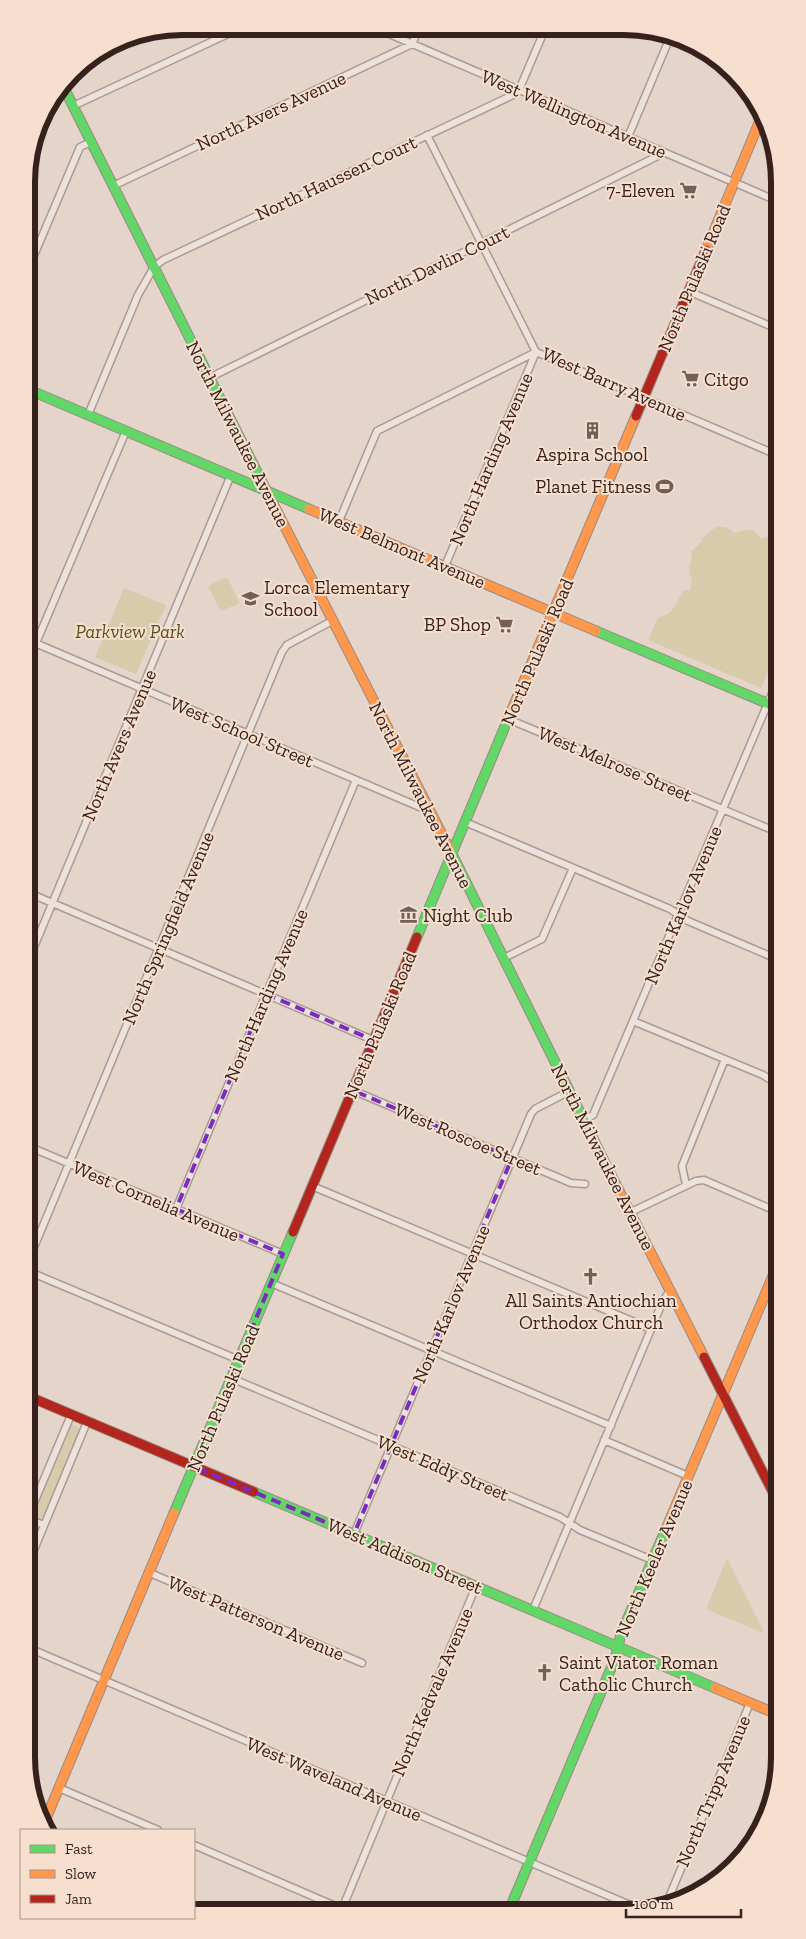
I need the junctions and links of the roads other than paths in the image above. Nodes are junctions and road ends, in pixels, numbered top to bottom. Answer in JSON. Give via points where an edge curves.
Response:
{"nodes":[{"id":1,"x":226,"y":35,"type":"edge"},
{"id":2,"x":390,"y":35,"type":"edge"},
{"id":3,"x":416,"y":35,"type":"edge"},
{"id":4,"x":542,"y":35,"type":"edge"},
{"id":5,"x":668,"y":42,"type":"edge"},
{"id":6,"x":412,"y":44,"type":"junction"},
{"id":7,"x":519,"y":90,"type":"junction"},
{"id":8,"x":66,"y":92,"type":"edge"},
{"id":9,"x":73,"y":106,"type":"junction"},
{"id":10,"x":759,"y":124,"type":"edge"},
{"id":11,"x":427,"y":135,"type":"junction"},
{"id":12,"x":628,"y":137,"type":"junction"},
{"id":13,"x":91,"y":142,"type":"junction"},
{"id":14,"x":664,"y":152,"type":"junction"},
{"id":15,"x":734,"y":182,"type":"junction"},
{"id":16,"x":113,"y":186,"type":"junction"},
{"id":17,"x":771,"y":198,"type":"edge"},
{"id":18,"x":481,"y":243,"type":"junction"},
{"id":19,"x":35,"y":253,"type":"edge"},
{"id":20,"x":154,"y":268,"type":"junction"},
{"id":21,"x":688,"y":291,"type":"junction"},
{"id":22,"x":771,"y":326,"type":"edge"},
{"id":23,"x":536,"y":352,"type":"junction"},
{"id":24,"x":209,"y":378,"type":"junction"},
{"id":25,"x":35,"y":392,"type":"edge"},
{"id":26,"x":643,"y":397,"type":"junction"},
{"id":27,"x":88,"y":414,"type":"junction"},
{"id":28,"x":126,"y":431,"type":"junction"},
{"id":29,"x":771,"y":452,"type":"edge"},
{"id":30,"x":231,"y":476,"type":"junction"},
{"id":31,"x":266,"y":490,"type":"junction"},
{"id":32,"x":339,"y":521,"type":"junction"},
{"id":33,"x":445,"y":566,"type":"junction"},
{"id":34,"x":553,"y":612,"type":"junction"},
{"id":35,"x":332,"y":621,"type":"junction"},
{"id":36,"x":36,"y":644,"type":"joint"},
{"id":37,"x":142,"y":689,"type":"junction"},
{"id":38,"x":771,"y":705,"type":"edge"},
{"id":39,"x":771,"y":707,"type":"edge"},
{"id":40,"x":508,"y":719,"type":"junction"},
{"id":41,"x":249,"y":734,"type":"junction"},
{"id":42,"x":356,"y":780,"type":"junction"},
{"id":43,"x":723,"y":810,"type":"junction"},
{"id":44,"x":429,"y":811,"type":"junction"},
{"id":45,"x":465,"y":822,"type":"junction"},
{"id":46,"x":771,"y":830,"type":"edge"},
{"id":47,"x":452,"y":854,"type":"junction"},
{"id":48,"x":572,"y":868,"type":"junction"},
{"id":49,"x":35,"y":896,"type":"edge"},
{"id":50,"x":53,"y":903,"type":"junction"},
{"id":51,"x":678,"y":914,"type":"junction"},
{"id":52,"x":35,"y":945,"type":"edge"},
{"id":53,"x":159,"y":948,"type":"junction"},
{"id":54,"x":771,"y":956,"type":"edge"},
{"id":55,"x":504,"y":958,"type":"junction"},
{"id":56,"x":266,"y":994,"type":"junction"},
{"id":57,"x":634,"y":1021,"type":"junction"},
{"id":58,"x":373,"y":1040,"type":"junction"},
{"id":59,"x":725,"y":1059,"type":"junction"},
{"id":60,"x":771,"y":1080,"type":"edge"},
{"id":61,"x":352,"y":1090,"type":"junction"},
{"id":62,"x":568,"y":1092,"type":"junction"},
{"id":63,"x":583,"y":1121,"type":"junction"},
{"id":64,"x":35,"y":1149,"type":"edge"},
{"id":65,"x":512,"y":1158,"type":"junction"},
{"id":66,"x":69,"y":1163,"type":"junction"},
{"id":67,"x":585,"y":1184,"type":"dead end"},
{"id":68,"x":686,"y":1185,"type":"junction"},
{"id":69,"x":312,"y":1186,"type":"junction"},
{"id":70,"x":176,"y":1209,"type":"junction"},
{"id":71,"x":771,"y":1209,"type":"edge"},
{"id":72,"x":631,"y":1212,"type":"junction"},
{"id":73,"x":35,"y":1245,"type":"edge"},
{"id":74,"x":283,"y":1254,"type":"junction"},
{"id":75,"x":472,"y":1254,"type":"junction"},
{"id":76,"x":35,"y":1274,"type":"edge"},
{"id":77,"x":771,"y":1280,"type":"edge"},
{"id":78,"x":271,"y":1283,"type":"junction"},
{"id":79,"x":670,"y":1290,"type":"junction"},
{"id":80,"x":651,"y":1329,"type":"junction"},
{"id":81,"x":432,"y":1351,"type":"junction"},
{"id":82,"x":239,"y":1360,"type":"junction"},
{"id":83,"x":232,"y":1378,"type":"junction"},
{"id":84,"x":722,"y":1395,"type":"junction"},
{"id":85,"x":35,"y":1400,"type":"edge"},
{"id":86,"x":71,"y":1414,"type":"junction"},
{"id":87,"x":88,"y":1422,"type":"junction"},
{"id":88,"x":611,"y":1426,"type":"junction"},
{"id":89,"x":604,"y":1440,"type":"junction"},
{"id":90,"x":391,"y":1446,"type":"junction"},
{"id":91,"x":194,"y":1467,"type":"junction"},
{"id":92,"x":688,"y":1476,"type":"junction"},
{"id":93,"x":771,"y":1487,"type":"edge"},
{"id":94,"x":35,"y":1500,"type":"edge"},
{"id":95,"x":35,"y":1522,"type":"edge"},
{"id":96,"x":570,"y":1523,"type":"junction"},
{"id":97,"x":44,"y":1525,"type":"junction"},
{"id":98,"x":354,"y":1534,"type":"junction"},
{"id":99,"x":35,"y":1538,"type":"edge"},
{"id":100,"x":652,"y":1560,"type":"junction"},
{"id":101,"x":150,"y":1573,"type":"junction"},
{"id":102,"x":476,"y":1586,"type":"junction"},
{"id":103,"x":533,"y":1610,"type":"junction"},
{"id":104,"x":617,"y":1646,"type":"junction"},
{"id":105,"x":35,"y":1651,"type":"edge"},
{"id":106,"x":362,"y":1663,"type":"dead end"},
{"id":107,"x":105,"y":1679,"type":"junction"},
{"id":108,"x":750,"y":1703,"type":"junction"},
{"id":109,"x":771,"y":1712,"type":"edge"},
{"id":110,"x":59,"y":1788,"type":"junction"},
{"id":111,"x":386,"y":1802,"type":"junction"},
{"id":112,"x":47,"y":1816,"type":"edge"},
{"id":113,"x":156,"y":1829,"type":"edge"},
{"id":114,"x":195,"y":1845,"type":"edge"},
{"id":115,"x":530,"y":1862,"type":"junction"},
{"id":116,"x":669,"y":1897,"type":"edge"},
{"id":117,"x":330,"y":1904,"type":"edge"},
{"id":118,"x":344,"y":1904,"type":"edge"},
{"id":119,"x":512,"y":1904,"type":"edge"},
{"id":120,"x":627,"y":1904,"type":"edge"}],
"edges":[{"from":1,"to":9,"type":"street"},
{"from":2,"to":6,"type":"street","name":"West Wellington Avenue"},
{"from":3,"to":6,"type":"street"},
{"from":4,"to":7,"type":"street"},
{"from":5,"to":12,"type":"street"},
{"from":6,"to":7,"type":"street","name":"West Wellington Avenue"},
{"from":6,"to":16,"type":"street","name":"North Avers Avenue"},
{"from":7,"to":11,"type":"street","name":"North Haussen Court"},
{"from":7,"to":12,"type":"street","name":"West Wellington Avenue"},
{"from":8,"to":9,"type":"main road","name":"North Milwaukee Avenue"},
{"from":9,"to":13,"type":"main road","name":"North Milwaukee Avenue"},
{"from":10,"to":15,"type":"main road","name":"North Pulaski Road"},
{"from":11,"to":18,"type":"street","name":"West Barry Avenue"},
{"from":11,"to":20,"type":"street","name":"North Haussen Court","via":[[163,260]]},
{"from":12,"to":14,"type":"street","name":"West Wellington Avenue"},
{"from":13,"to":16,"type":"main road","name":"North Milwaukee Avenue"},
{"from":13,"to":19,"type":"street","via":[[80,147]]},
{"from":14,"to":15,"type":"street","name":"West Wellington Avenue"},
{"from":14,"to":18,"type":"street","name":"North Davlin Court"},
{"from":15,"to":17,"type":"street","name":"West Wellington Avenue"},
{"from":15,"to":21,"type":"main road","name":"North Pulaski Road"},
{"from":16,"to":20,"type":"main road","name":"North Milwaukee Avenue"},
{"from":18,"to":23,"type":"street","name":"West Barry Avenue"},
{"from":18,"to":24,"type":"street","name":"North Davlin Court"},
{"from":20,"to":24,"type":"main road","name":"North Milwaukee Avenue"},
{"from":20,"to":27,"type":"street","via":[[138,295]]},
{"from":21,"to":22,"type":"street"},
{"from":21,"to":26,"type":"main road","name":"North Pulaski Road"},
{"from":23,"to":26,"type":"street","name":"West Barry Avenue"},
{"from":23,"to":32,"type":"street","via":[[377,431]]},
{"from":23,"to":33,"type":"street","name":"North Harding Avenue"},
{"from":24,"to":31,"type":"main road","name":"North Milwaukee Avenue"},
{"from":25,"to":27,"type":"main road","name":"West Belmont Avenue"},
{"from":26,"to":29,"type":"street","name":"West Barry Avenue"},
{"from":26,"to":34,"type":"main road","name":"North Pulaski Road"},
{"from":27,"to":28,"type":"main road","name":"West Belmont Avenue"},
{"from":28,"to":30,"type":"main road","name":"West Belmont Avenue"},
{"from":28,"to":36,"type":"street"},
{"from":30,"to":31,"type":"main road","name":"West Belmont Avenue"},
{"from":30,"to":37,"type":"street","name":"North Avers Avenue"},
{"from":31,"to":32,"type":"main road","name":"West Belmont Avenue"},
{"from":31,"to":35,"type":"main road","name":"North Milwaukee Avenue"},
{"from":32,"to":33,"type":"main road","name":"West Belmont Avenue"},
{"from":33,"to":34,"type":"main road","name":"West Belmont Avenue"},
{"from":34,"to":38,"type":"main road","name":"West Belmont Avenue"},
{"from":34,"to":40,"type":"main road","name":"North Pulaski Road"},
{"from":35,"to":41,"type":"street","name":"North Springfield Avenue","via":[[285,648]]},
{"from":35,"to":44,"type":"main road","name":"North Milwaukee Avenue"},
{"from":36,"to":37,"type":"street","name":"West School Street"},
{"from":37,"to":41,"type":"street","name":"West School Street"},
{"from":37,"to":50,"type":"street","name":"North Avers Avenue"},
{"from":39,"to":43,"type":"street","name":"North Karlov Avenue"},
{"from":40,"to":43,"type":"street","name":"West Melrose Street"},
{"from":40,"to":45,"type":"main road","name":"North Pulaski Road"},
{"from":41,"to":42,"type":"street","name":"West School Street"},
{"from":41,"to":53,"type":"street","name":"North Springfield Avenue"},
{"from":42,"to":44,"type":"street","name":"West School Street"},
{"from":42,"to":56,"type":"street","name":"North Harding Avenue"},
{"from":43,"to":46,"type":"street","name":"West Melrose Street"},
{"from":43,"to":51,"type":"street","name":"North Karlov Avenue"},
{"from":44,"to":47,"type":"main road","name":"North Milwaukee Avenue"},
{"from":45,"to":47,"type":"main road","name":"North Pulaski Road"},
{"from":45,"to":48,"type":"street"},
{"from":47,"to":55,"type":"main road","name":"North Milwaukee Avenue"},
{"from":47,"to":58,"type":"main road","name":"North Pulaski Road"},
{"from":48,"to":51,"type":"street"},
{"from":48,"to":55,"type":"street","via":[[542,940]]},
{"from":49,"to":50,"type":"street"},
{"from":50,"to":52,"type":"street","name":"North Avers Avenue"},
{"from":50,"to":53,"type":"street"},
{"from":51,"to":54,"type":"street"},
{"from":51,"to":57,"type":"street","name":"North Karlov Avenue"},
{"from":53,"to":56,"type":"street"},
{"from":53,"to":66,"type":"street","name":"North Springfield Avenue"},
{"from":55,"to":62,"type":"main road","name":"North Milwaukee Avenue"},
{"from":56,"to":58,"type":"street"},
{"from":56,"to":70,"type":"street","name":"North Harding Avenue"},
{"from":57,"to":59,"type":"street"},
{"from":57,"to":63,"type":"street","name":"North Karlov Avenue","via":[[594,1115]]},
{"from":58,"to":61,"type":"main road","name":"North Pulaski Road"},
{"from":59,"to":60,"type":"street"},
{"from":59,"to":68,"type":"street","via":[[682,1166]]},
{"from":61,"to":65,"type":"street","name":"West Roscoe Street"},
{"from":61,"to":69,"type":"main road","name":"North Pulaski Road"},
{"from":62,"to":63,"type":"main road","name":"North Milwaukee Avenue"},
{"from":62,"to":65,"type":"street","name":"North Karlov Avenue","via":[[530,1114]]},
{"from":63,"to":72,"type":"main road","name":"North Milwaukee Avenue"},
{"from":64,"to":66,"type":"street","name":"West Cornelia Avenue"},
{"from":65,"to":67,"type":"street","name":"West Roscoe Street","via":[[571,1183]]},
{"from":65,"to":75,"type":"street","name":"North Karlov Avenue"},
{"from":66,"to":70,"type":"street","name":"West Cornelia Avenue"},
{"from":66,"to":73,"type":"street","name":"North Springfield Avenue"},
{"from":68,"to":71,"type":"street","via":[[704,1180]]},
{"from":68,"to":72,"type":"street"},
{"from":69,"to":74,"type":"main road","name":"North Pulaski Road"},
{"from":69,"to":75,"type":"street"},
{"from":70,"to":74,"type":"street","name":"West Cornelia Avenue"},
{"from":72,"to":79,"type":"main road","name":"North Milwaukee Avenue"},
{"from":74,"to":78,"type":"main road","name":"North Pulaski Road"},
{"from":75,"to":80,"type":"street"},
{"from":75,"to":81,"type":"street","name":"North Karlov Avenue"},
{"from":76,"to":82,"type":"street"},
{"from":77,"to":84,"type":"main road","name":"North Keeler Avenue"},
{"from":78,"to":81,"type":"street"},
{"from":78,"to":82,"type":"main road","name":"North Pulaski Road"},
{"from":79,"to":80,"type":"street"},
{"from":79,"to":84,"type":"main road","name":"North Milwaukee Avenue"},
{"from":80,"to":88,"type":"street"},
{"from":81,"to":88,"type":"street"},
{"from":81,"to":90,"type":"street","name":"North Karlov Avenue"},
{"from":82,"to":83,"type":"main road","name":"North Pulaski Road"},
{"from":83,"to":90,"type":"street","name":"West Eddy Street"},
{"from":83,"to":91,"type":"main road","name":"North Pulaski Road"},
{"from":84,"to":92,"type":"main road","name":"North Keeler Avenue"},
{"from":84,"to":93,"type":"main road","name":"North Milwaukee Avenue"},
{"from":85,"to":86,"type":"main road","name":"West Addison Street"},
{"from":86,"to":87,"type":"main road","name":"West Addison Street"},
{"from":86,"to":94,"type":"street"},
{"from":87,"to":91,"type":"main road","name":"West Addison Street"},
{"from":87,"to":97,"type":"street"},
{"from":88,"to":89,"type":"street"},
{"from":89,"to":92,"type":"street"},
{"from":89,"to":96,"type":"street"},
{"from":90,"to":96,"type":"street","name":"West Eddy Street"},
{"from":90,"to":98,"type":"street","name":"North Karlov Avenue"},
{"from":91,"to":98,"type":"main road","name":"West Addison Street"},
{"from":91,"to":101,"type":"main road","name":"North Pulaski Road"},
{"from":92,"to":100,"type":"main road","name":"North Keeler Avenue"},
{"from":95,"to":97,"type":"street"},
{"from":96,"to":100,"type":"street","name":"West Eddy Street"},
{"from":96,"to":103,"type":"street"},
{"from":97,"to":99,"type":"street"},
{"from":98,"to":102,"type":"main road","name":"West Addison Street"},
{"from":100,"to":104,"type":"main road","name":"North Keeler Avenue"},
{"from":101,"to":106,"type":"street","name":"West Patterson Avenue"},
{"from":101,"to":107,"type":"main road","name":"North Pulaski Road"},
{"from":102,"to":103,"type":"main road","name":"West Addison Street"},
{"from":102,"to":111,"type":"street","name":"North Kedvale Avenue"},
{"from":103,"to":104,"type":"main road","name":"West Addison Street"},
{"from":104,"to":108,"type":"main road","name":"West Addison Street"},
{"from":104,"to":115,"type":"main road","name":"North Keeler Avenue","via":[[615,1659]]},
{"from":105,"to":107,"type":"street","name":"West Waveland Avenue"},
{"from":107,"to":110,"type":"main road","name":"North Pulaski Road"},
{"from":107,"to":111,"type":"street","name":"West Waveland Avenue"},
{"from":108,"to":109,"type":"main road","name":"West Addison Street"},
{"from":108,"to":116,"type":"street","name":"North Tripp Avenue"},
{"from":110,"to":112,"type":"main road","name":"North Pulaski Road"},
{"from":110,"to":113,"type":"street"},
{"from":111,"to":115,"type":"street","name":"West Waveland Avenue"},
{"from":111,"to":118,"type":"street","name":"North Kedvale Avenue"},
{"from":114,"to":117,"type":"street"},
{"from":115,"to":119,"type":"main road","name":"North Keeler Avenue"},
{"from":115,"to":120,"type":"street","name":"West Waveland Avenue"}]}
